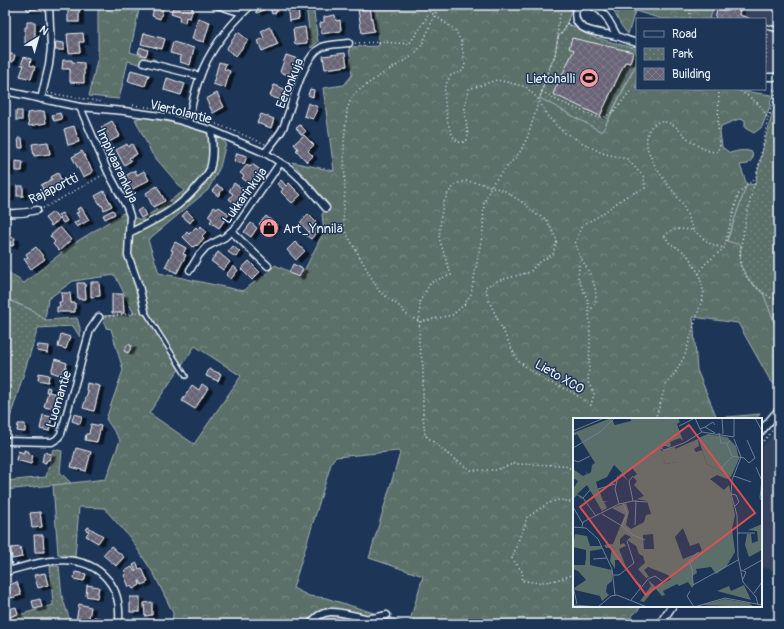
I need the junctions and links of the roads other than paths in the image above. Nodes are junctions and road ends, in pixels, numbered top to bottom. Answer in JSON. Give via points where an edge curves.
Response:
{"nodes":[{"id":1,"x":49,"y":5,"type":"edge"},
{"id":2,"x":216,"y":5,"type":"edge"},
{"id":3,"x":251,"y":5,"type":"edge"},
{"id":4,"x":582,"y":5,"type":"edge"},
{"id":5,"x":590,"y":5,"type":"edge"},
{"id":6,"x":242,"y":13,"type":"junction"},
{"id":7,"x":767,"y":26,"type":"road end"},
{"id":8,"x":779,"y":30,"type":"edge"},
{"id":9,"x":617,"y":36,"type":"junction"},
{"id":10,"x":349,"y":43,"type":"road end"},
{"id":11,"x":636,"y":44,"type":"edge"},
{"id":12,"x":144,"y":62,"type":"dead end"},
{"id":13,"x":200,"y":76,"type":"junction"},
{"id":14,"x":766,"y":77,"type":"edge"},
{"id":15,"x":779,"y":78,"type":"edge"},
{"id":16,"x":5,"y":91,"type":"edge"},
{"id":17,"x":41,"y":99,"type":"junction"},
{"id":18,"x":80,"y":108,"type":"junction"},
{"id":19,"x":188,"y":122,"type":"junction"},
{"id":20,"x":211,"y":130,"type":"junction"},
{"id":21,"x":265,"y":153,"type":"junction"},
{"id":22,"x":280,"y":163,"type":"junction"},
{"id":23,"x":326,"y":208,"type":"dead end"},
{"id":24,"x":37,"y":210,"type":"road end"},
{"id":25,"x":5,"y":213,"type":"edge"},
{"id":26,"x":232,"y":232,"type":"junction"},
{"id":27,"x":129,"y":233,"type":"junction"},
{"id":28,"x":268,"y":266,"type":"dead end"},
{"id":29,"x":190,"y":270,"type":"dead end"},
{"id":30,"x":145,"y":311,"type":"joint"},
{"id":31,"x":99,"y":317,"type":"road end"},
{"id":32,"x":186,"y":376,"type":"dead end"},
{"id":33,"x":779,"y":410,"type":"edge"},
{"id":34,"x":762,"y":430,"type":"edge"},
{"id":35,"x":5,"y":441,"type":"edge"},
{"id":36,"x":5,"y":548,"type":"edge"},
{"id":37,"x":7,"y":572,"type":"edge"},
{"id":38,"x":671,"y":607,"type":"edge"},
{"id":39,"x":387,"y":615,"type":"dead end"},
{"id":40,"x":119,"y":621,"type":"dead end"},
{"id":41,"x":311,"y":624,"type":"edge"},
{"id":42,"x":660,"y":624,"type":"edge"}],
"edges":[{"from":1,"to":17,"type":"street","via":[[51,48]]},
{"from":2,"to":6,"type":"street"},
{"from":3,"to":6,"type":"street"},
{"from":4,"to":9,"type":"street","via":[[576,8],[575,15],[580,25],[591,31]]},
{"from":5,"to":9,"type":"street","via":[[606,16]]},
{"from":6,"to":13,"type":"street","via":[[222,37]]},
{"from":7,"to":8,"type":"lane"},
{"from":9,"to":11,"type":"street"},
{"from":10,"to":21,"type":"street","name":"Eeronkuja","via":[[322,47],[316,51],[301,76],[281,131]]},
{"from":12,"to":13,"type":"street"},
{"from":13,"to":19,"type":"street"},
{"from":14,"to":15,"type":"street"},
{"from":16,"to":17,"type":"street","name":"Viertolantie"},
{"from":17,"to":18,"type":"street","name":"Viertolantie"},
{"from":18,"to":19,"type":"street","name":"Viertolantie","via":[[145,113]]},
{"from":18,"to":27,"type":"street","name":"Impivaarankuja","via":[[108,172],[124,198],[130,216]]},
{"from":19,"to":20,"type":"street","name":"Viertolantie"},
{"from":20,"to":21,"type":"street","name":"Viertolantie"},
{"from":20,"to":27,"type":"street","via":[[214,152],[210,171],[179,205],[160,219]]},
{"from":21,"to":22,"type":"street","name":"Viertolantie"},
{"from":22,"to":23,"type":"street","name":"Viertolantie","via":[[302,180]]},
{"from":22,"to":26,"type":"street","name":"Lukkarinkuja"},
{"from":24,"to":25,"type":"street","name":"Rajaportti","via":[[27,213]]},
{"from":26,"to":28,"type":"street"},
{"from":26,"to":29,"type":"street","name":"Lukkarinkuja","via":[[206,247]]},
{"from":27,"to":30,"type":"street","name":"Impivaarankuja","via":[[128,255]]},
{"from":30,"to":32,"type":"lane"},
{"from":31,"to":35,"type":"street","name":"Luomantie","via":[[90,330],[61,434],[52,442]]},
{"from":33,"to":34,"type":"street"},
{"from":36,"to":37,"type":"street"},
{"from":37,"to":40,"type":"street","via":[[64,560],[91,565],[103,574],[114,588],[120,610]]},
{"from":38,"to":42,"type":"street"},
{"from":39,"to":41,"type":"street","via":[[367,618],[336,611],[326,612],[319,615]]}]}
